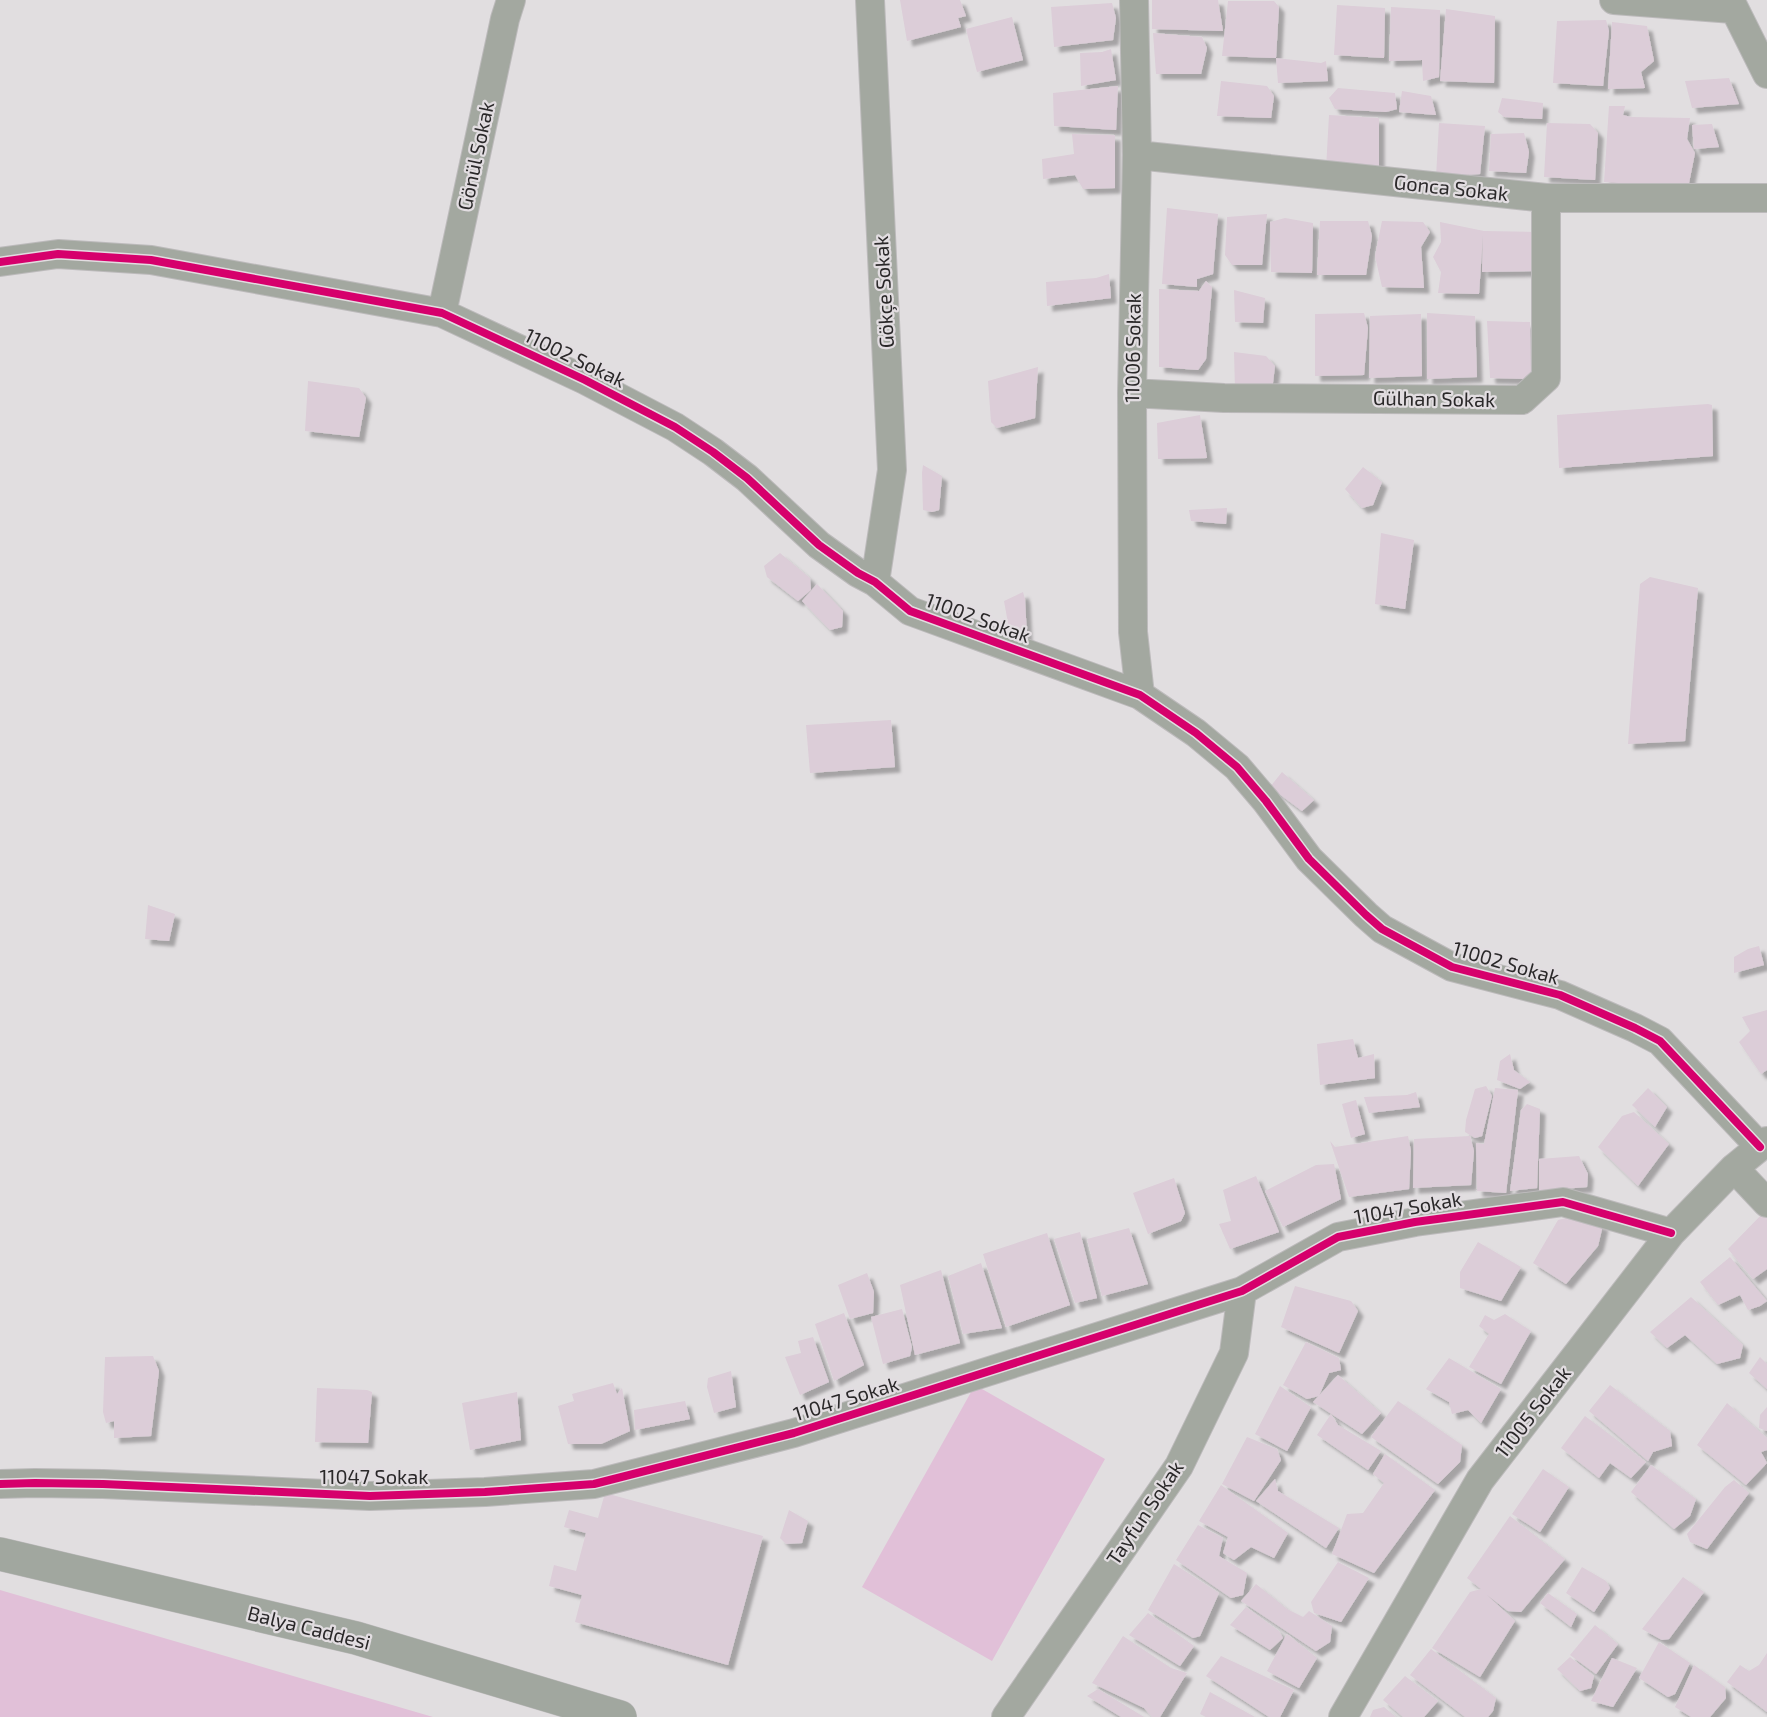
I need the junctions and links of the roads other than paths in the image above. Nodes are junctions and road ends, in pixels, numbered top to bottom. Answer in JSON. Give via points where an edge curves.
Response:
{"nodes":[{"id":1,"x":511,"y":0,"type":"edge"},
{"id":2,"x":870,"y":0,"type":"edge"},
{"id":3,"x":1134,"y":0,"type":"edge"},
{"id":4,"x":1614,"y":0,"type":"edge"},
{"id":5,"x":1732,"y":5,"type":"edge"},
{"id":6,"x":1767,"y":75,"type":"edge"},
{"id":7,"x":1137,"y":155,"type":"junction"},
{"id":8,"x":1546,"y":198,"type":"junction"},
{"id":9,"x":1767,"y":198,"type":"edge"},
{"id":10,"x":0,"y":262,"type":"edge"},
{"id":11,"x":442,"y":313,"type":"junction"},
{"id":12,"x":1132,"y":393,"type":"junction"},
{"id":13,"x":875,"y":582,"type":"junction"},
{"id":14,"x":1140,"y":695,"type":"junction"},
{"id":15,"x":1764,"y":1144,"type":"edge"},
{"id":16,"x":1734,"y":1168,"type":"junction"},
{"id":17,"x":1767,"y":1203,"type":"edge"},
{"id":18,"x":1671,"y":1233,"type":"junction"},
{"id":19,"x":1242,"y":1291,"type":"junction"},
{"id":20,"x":0,"y":1484,"type":"edge"},
{"id":21,"x":0,"y":1554,"type":"edge"},
{"id":22,"x":617,"y":1717,"type":"edge"},
{"id":23,"x":1005,"y":1717,"type":"edge"},
{"id":24,"x":1343,"y":1717,"type":"edge"}],
"edges":[{"from":1,"to":11,"type":"street","name":"Gönül Sokak"},
{"from":2,"to":13,"type":"street","name":"Gökçe Sokak","via":[[892,470]]},
{"from":3,"to":7,"type":"street","name":"11006 Sokak"},
{"from":4,"to":5,"type":"street"},
{"from":5,"to":6,"type":"street"},
{"from":7,"to":8,"type":"street","name":"Gonca Sokak"},
{"from":7,"to":12,"type":"street","name":"11006 Sokak"},
{"from":8,"to":9,"type":"street","name":"Gonca Sokak"},
{"from":8,"to":12,"type":"street","name":"Gülhan Sokak","via":[[1546,378],[1522,400],[1224,398]]},
{"from":10,"to":11,"type":"street","name":"11002 Sokak","via":[[58,254],[151,260]]},
{"from":11,"to":13,"type":"street","name":"11002 Sokak","via":[[675,427],[747,478],[819,545]]},
{"from":12,"to":14,"type":"street","name":"11006 Sokak","via":[[1133,632]]},
{"from":13,"to":14,"type":"street","name":"11002 Sokak","via":[[910,611]]},
{"from":14,"to":15,"type":"street","name":"11002 Sokak","via":[[1238,767],[1310,859],[1383,929],[1452,967],[1560,995],[1660,1041]]},
{"from":15,"to":16,"type":"street","name":"11005 Sokak"},
{"from":16,"to":17,"type":"street"},
{"from":16,"to":18,"type":"street","name":"11005 Sokak"},
{"from":18,"to":19,"type":"street","name":"11047 Sokak","via":[[1563,1202],[1415,1221],[1338,1237]]},
{"from":18,"to":24,"type":"street","name":"11005 Sokak","via":[[1480,1480]]},
{"from":19,"to":20,"type":"street","name":"11047 Sokak","via":[[794,1433],[594,1484],[370,1496],[103,1484]]},
{"from":19,"to":23,"type":"street","name":"Tayfun Sokak","via":[[1234,1353],[1179,1466]]},
{"from":21,"to":22,"type":"main road","name":"Balya Caddesi","via":[[356,1638]]}]}
